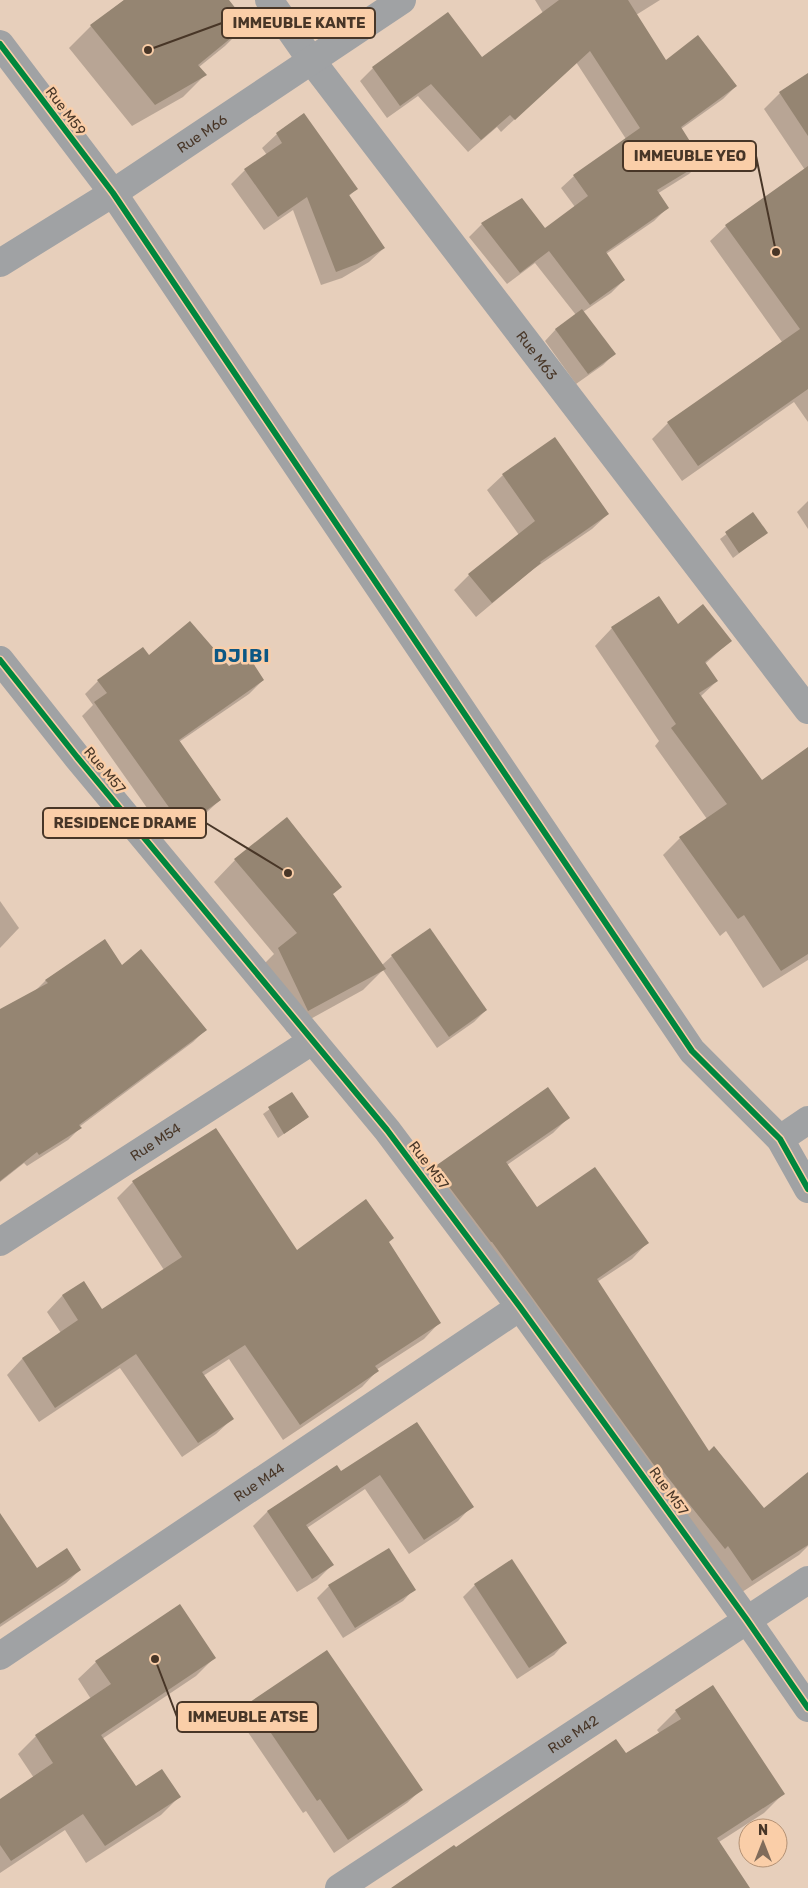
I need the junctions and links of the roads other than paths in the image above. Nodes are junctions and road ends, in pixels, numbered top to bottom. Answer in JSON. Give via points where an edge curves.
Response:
{"nodes":[{"id":1,"x":269,"y":0,"type":"edge"},
{"id":2,"x":402,"y":0,"type":"edge"},
{"id":3,"x":0,"y":44,"type":"edge"},
{"id":4,"x":311,"y":60,"type":"junction"},
{"id":5,"x":113,"y":193,"type":"junction"},
{"id":6,"x":0,"y":263,"type":"edge"},
{"id":7,"x":0,"y":660,"type":"edge"},
{"id":8,"x":806,"y":702,"type":"edge"},
{"id":9,"x":312,"y":1041,"type":"junction"},
{"id":10,"x":808,"y":1120,"type":"edge"},
{"id":11,"x":780,"y":1139,"type":"junction"},
{"id":12,"x":808,"y":1189,"type":"edge"},
{"id":13,"x":3,"y":1235,"type":"edge"},
{"id":14,"x":520,"y":1307,"type":"junction"},
{"id":15,"x":808,"y":1580,"type":"edge"},
{"id":16,"x":747,"y":1620,"type":"junction"},
{"id":17,"x":0,"y":1656,"type":"edge"},
{"id":18,"x":808,"y":1708,"type":"edge"},
{"id":19,"x":339,"y":1888,"type":"edge"}],
"edges":[{"from":1,"to":4,"type":"street","name":"Rue M63"},
{"from":2,"to":4,"type":"street","name":"Rue M66"},
{"from":3,"to":5,"type":"street","name":"Rue M59"},
{"from":4,"to":5,"type":"street","name":"Rue M66"},
{"from":4,"to":8,"type":"street","name":"Rue M63"},
{"from":5,"to":6,"type":"street","name":"Rue M66"},
{"from":5,"to":11,"type":"street","name":"Rue M59","via":[[692,1051]]},
{"from":7,"to":9,"type":"street","name":"Rue M57"},
{"from":9,"to":13,"type":"street","name":"Rue M54"},
{"from":9,"to":14,"type":"street","name":"Rue M57","via":[[387,1130]]},
{"from":10,"to":11,"type":"street"},
{"from":11,"to":12,"type":"street","name":"Rue M59"},
{"from":14,"to":16,"type":"street","name":"Rue M57"},
{"from":14,"to":17,"type":"street","name":"Rue M44"},
{"from":15,"to":16,"type":"street","name":"Rue M42"},
{"from":16,"to":18,"type":"street","name":"Rue M57"},
{"from":16,"to":19,"type":"street","name":"Rue M42"}]}
